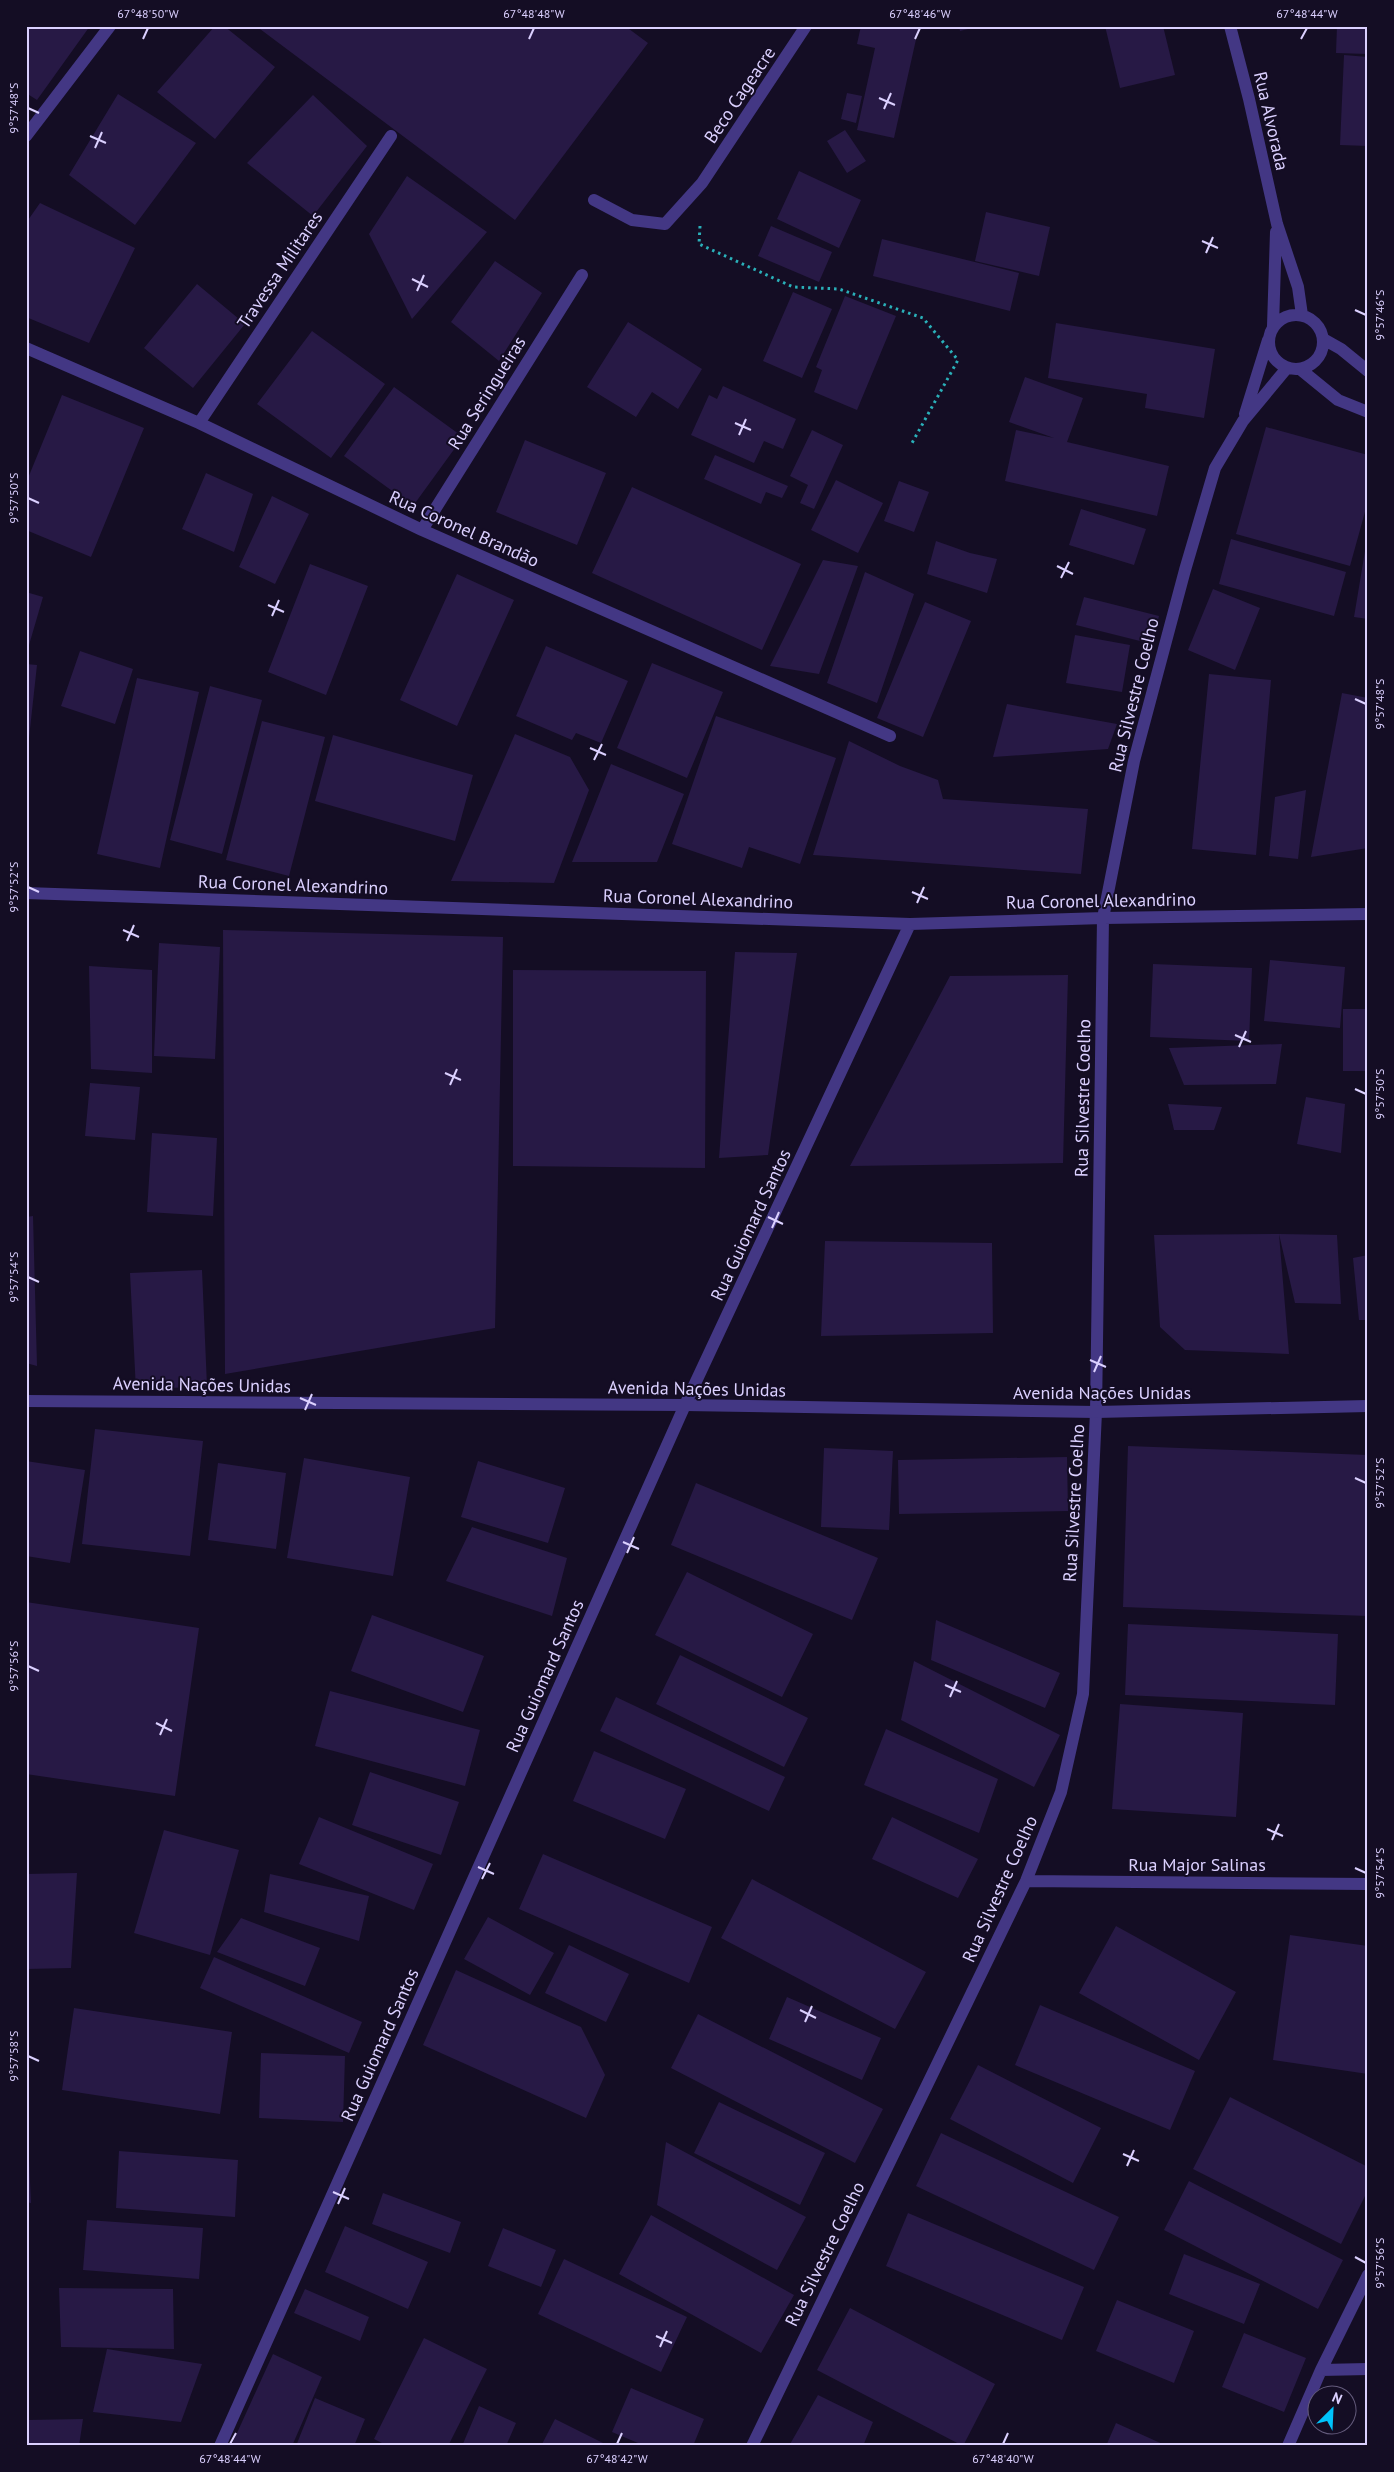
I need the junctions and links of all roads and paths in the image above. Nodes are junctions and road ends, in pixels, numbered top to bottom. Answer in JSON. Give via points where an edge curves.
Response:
{"nodes":[{"id":1,"x":110,"y":26,"type":"edge"},
{"id":2,"x":806,"y":26,"type":"edge"},
{"id":3,"x":1230,"y":26,"type":"edge"},
{"id":4,"x":26,"y":136,"type":"edge"},
{"id":5,"x":391,"y":136,"type":"dead end"},
{"id":6,"x":702,"y":182,"type":"junction"},
{"id":7,"x":594,"y":200,"type":"dead end"},
{"id":8,"x":1277,"y":224,"type":"junction"},
{"id":9,"x":582,"y":275,"type":"dead end"},
{"id":10,"x":1302,"y":315,"type":"junction"},
{"id":11,"x":1271,"y":332,"type":"junction"},
{"id":12,"x":1324,"y":340,"type":"junction"},
{"id":13,"x":26,"y":348,"type":"edge"},
{"id":14,"x":1294,"y":368,"type":"junction"},
{"id":15,"x":1368,"y":371,"type":"edge"},
{"id":16,"x":1368,"y":412,"type":"edge"},
{"id":17,"x":1243,"y":421,"type":"junction"},
{"id":18,"x":199,"y":423,"type":"junction"},
{"id":19,"x":912,"y":443,"type":"dead end"},
{"id":20,"x":422,"y":530,"type":"junction"},
{"id":21,"x":890,"y":736,"type":"dead end"},
{"id":22,"x":26,"y":893,"type":"edge"},
{"id":23,"x":1368,"y":914,"type":"edge"},
{"id":24,"x":1103,"y":918,"type":"junction"},
{"id":25,"x":910,"y":924,"type":"junction"},
{"id":26,"x":26,"y":1401,"type":"edge"},
{"id":27,"x":685,"y":1405,"type":"junction"},
{"id":28,"x":1368,"y":1406,"type":"edge"},
{"id":29,"x":1096,"y":1412,"type":"junction"},
{"id":30,"x":1026,"y":1881,"type":"junction"},
{"id":31,"x":1368,"y":1884,"type":"edge"},
{"id":32,"x":1368,"y":2275,"type":"edge"},
{"id":33,"x":1368,"y":2369,"type":"edge"},
{"id":34,"x":1321,"y":2370,"type":"junction"},
{"id":35,"x":220,"y":2446,"type":"edge"},
{"id":36,"x":752,"y":2446,"type":"edge"},
{"id":37,"x":1288,"y":2446,"type":"edge"}],
"edges":[{"from":1,"to":4,"type":"street"},
{"from":2,"to":6,"type":"street","name":"Beco Cageacre"},
{"from":3,"to":8,"type":"street","name":"Rua Alvorada"},
{"from":5,"to":18,"type":"street","name":"Travessa Militares"},
{"from":6,"to":7,"type":"street","name":"Beco Cageacre","via":[[665,224],[632,220]]},
{"from":6,"to":19,"type":"path","via":[[699,244],[793,287],[839,289],[923,318],[958,360]]},
{"from":8,"to":10,"type":"street","name":"Rua Alvorada","via":[[1298,287]]},
{"from":8,"to":11,"type":"street","name":"Rua Alvorada"},
{"from":9,"to":20,"type":"street","name":"Rua Seringueiras"},
{"from":10,"to":11,"type":"street","via":[[1286,316]]},
{"from":10,"to":12,"type":"street","via":[[1311,318]]},
{"from":11,"to":14,"type":"street","via":[[1270,350],[1277,361]]},
{"from":11,"to":17,"type":"street","name":"Rua Silvestre Coelho"},
{"from":12,"to":14,"type":"street","via":[[1316,361]]},
{"from":12,"to":15,"type":"street"},
{"from":13,"to":18,"type":"street","name":"Rua Coronel Brandão"},
{"from":14,"to":16,"type":"street","via":[[1338,400]]},
{"from":14,"to":17,"type":"street","name":"Rua Silvestre Coelho"},
{"from":17,"to":24,"type":"street","name":"Rua Silvestre Coelho","via":[[1215,468],[1185,570],[1134,761]]},
{"from":18,"to":20,"type":"street","name":"Rua Coronel Brandão"},
{"from":20,"to":21,"type":"street","name":"Rua Coronel Brandão"},
{"from":22,"to":25,"type":"street","name":"Rua Coronel Alexandrino"},
{"from":23,"to":24,"type":"street","name":"Rua Coronel Alexandrino"},
{"from":24,"to":25,"type":"street","name":"Rua Coronel Alexandrino"},
{"from":24,"to":29,"type":"street","name":"Rua Silvestre Coelho"},
{"from":25,"to":27,"type":"street","name":"Rua Guiomard Santos"},
{"from":26,"to":27,"type":"street","name":"Avenida Nações Unidas"},
{"from":27,"to":29,"type":"street","name":"Avenida Nações Unidas"},
{"from":27,"to":35,"type":"street","name":"Rua Guiomard Santos"},
{"from":28,"to":29,"type":"street","name":"Avenida Nações Unidas"},
{"from":29,"to":30,"type":"street","name":"Rua Silvestre Coelho","via":[[1083,1694],[1061,1792]]},
{"from":30,"to":31,"type":"street","name":"Rua Major Salinas"},
{"from":30,"to":36,"type":"street","name":"Rua Silvestre Coelho"},
{"from":32,"to":34,"type":"street"},
{"from":33,"to":34,"type":"street"},
{"from":34,"to":37,"type":"street"}]}
